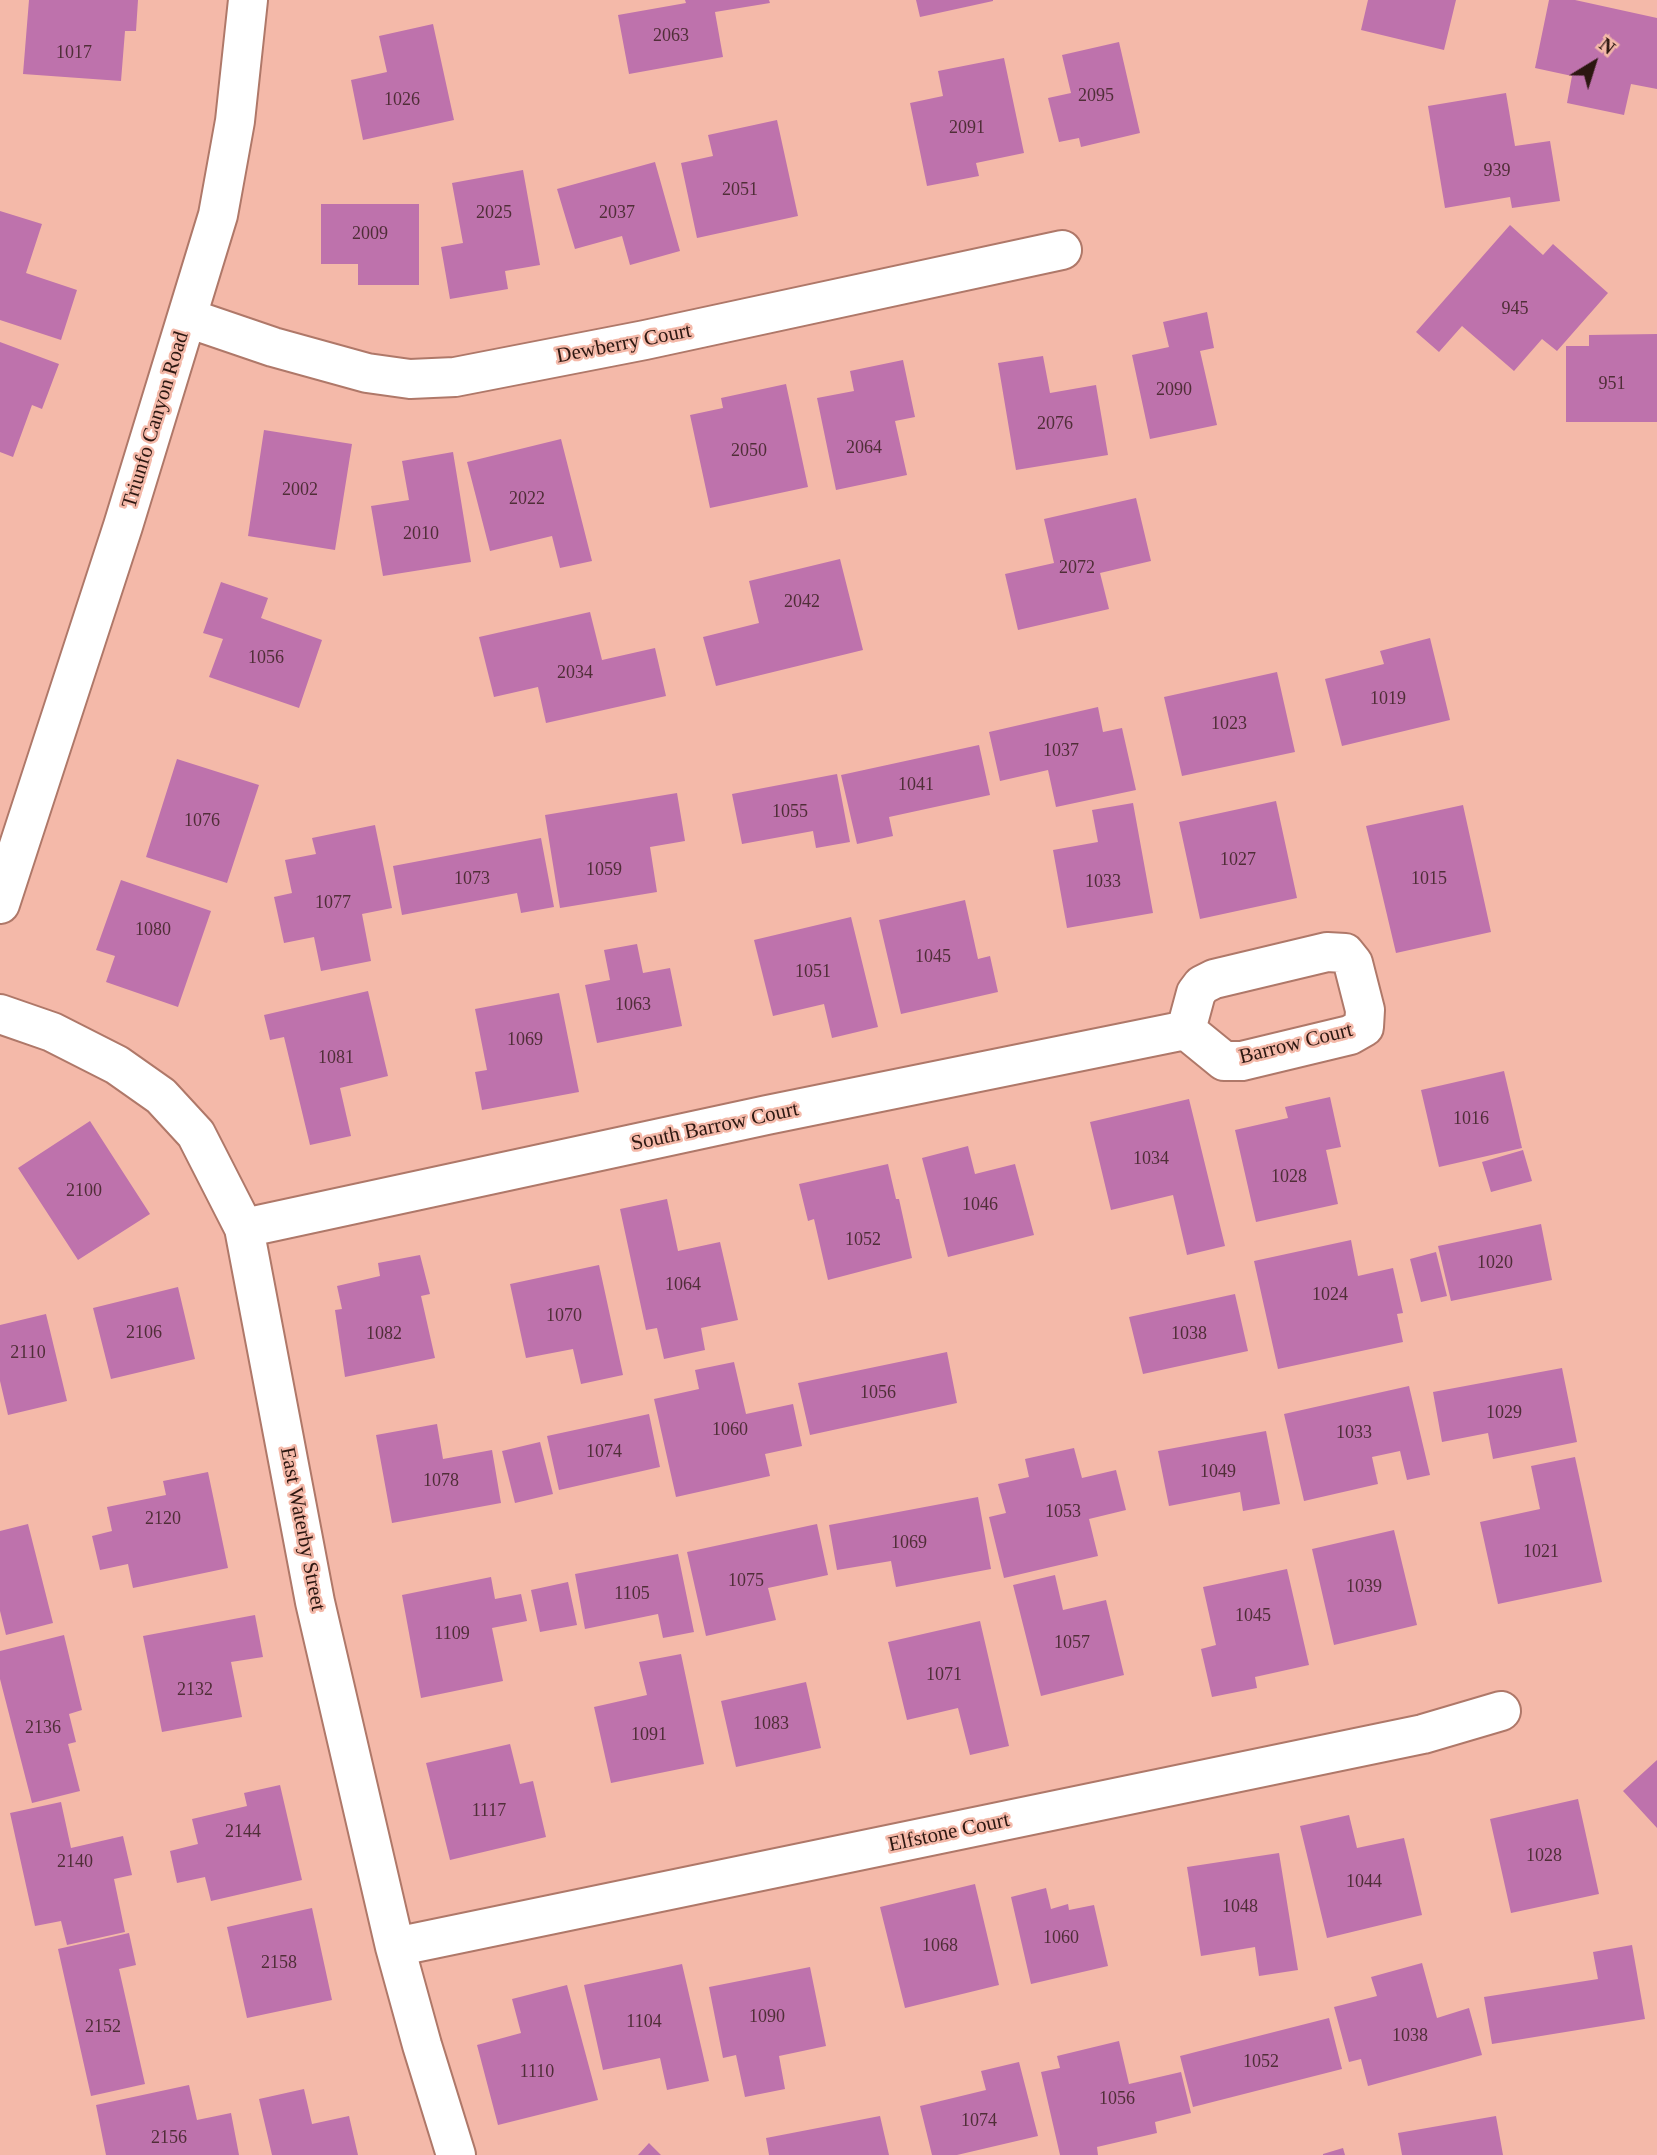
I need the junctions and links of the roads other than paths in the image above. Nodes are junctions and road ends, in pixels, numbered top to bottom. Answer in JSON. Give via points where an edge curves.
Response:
{"nodes":[{"id":1,"x":248,"y":0,"type":"edge"},
{"id":2,"x":1062,"y":250,"type":"dead end"},
{"id":3,"x":188,"y":318,"type":"junction"},
{"id":4,"x":0,"y":904,"type":"edge"},
{"id":5,"x":0,"y":1014,"type":"edge"},
{"id":6,"x":1186,"y":1030,"type":"dead end"},
{"id":7,"x":244,"y":1228,"type":"junction"},
{"id":8,"x":1501,"y":1711,"type":"dead end"},
{"id":9,"x":395,"y":1947,"type":"junction"},
{"id":10,"x":456,"y":2155,"type":"edge"}],
"edges":[{"from":1,"to":3,"type":"street","name":"Triunfo Canyon Road","via":[[235,121],[218,215]]},
{"from":2,"to":3,"type":"street","name":"Dewberry Court","via":[[455,377],[410,379],[368,373]]},
{"from":3,"to":4,"type":"street","name":"Triunfo Canyon Road"},
{"from":5,"to":7,"type":"street","name":"East Waterby Street","via":[[52,1032],[117,1065],[161,1096],[197,1134]]},
{"from":6,"to":7,"type":"street","name":"South Barrow Court"},
{"from":7,"to":9,"type":"street","name":"East Waterby Street","via":[[316,1602]]},
{"from":8,"to":9,"type":"street","name":"Elfstone Court","via":[[1423,1734]]},
{"from":9,"to":10,"type":"street","name":"East Waterby Street"}]}
